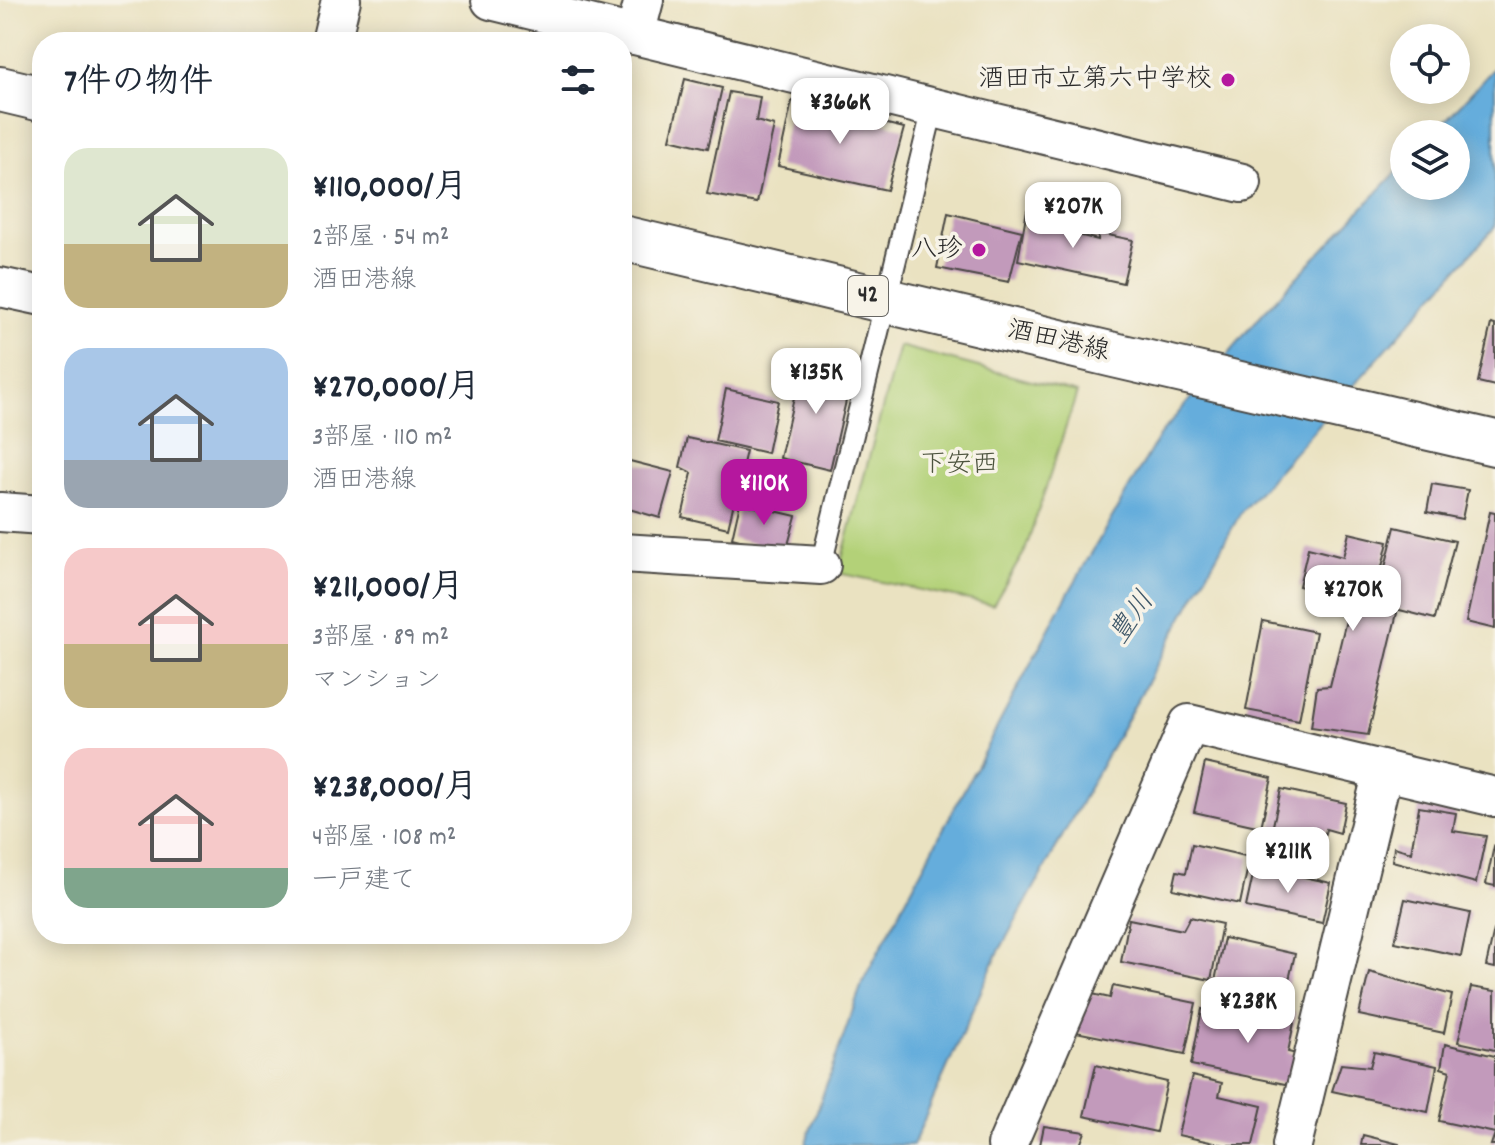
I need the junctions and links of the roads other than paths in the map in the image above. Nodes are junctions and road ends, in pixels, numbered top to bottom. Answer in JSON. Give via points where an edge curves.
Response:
{"nodes":[{"id":1,"x":341,"y":0,"type":"edge"},
{"id":2,"x":491,"y":0,"type":"edge"},
{"id":3,"x":640,"y":18,"type":"edge"},
{"id":4,"x":333,"y":32,"type":"edge"},
{"id":5,"x":0,"y":89,"type":"edge"},
{"id":6,"x":32,"y":97,"type":"edge"},
{"id":7,"x":933,"y":108,"type":"junction"},
{"id":8,"x":1242,"y":183,"type":"dead end"},
{"id":9,"x":632,"y":240,"type":"edge"},
{"id":10,"x":0,"y":287,"type":"edge"},
{"id":11,"x":32,"y":294,"type":"edge"},
{"id":12,"x":886,"y":300,"type":"junction"},
{"id":13,"x":1479,"y":439,"type":"edge"},
{"id":14,"x":0,"y":512,"type":"edge"},
{"id":15,"x":32,"y":514,"type":"edge"},
{"id":16,"x":632,"y":554,"type":"edge"},
{"id":17,"x":821,"y":565,"type":"joint"},
{"id":18,"x":1383,"y":771,"type":"junction"},
{"id":19,"x":1495,"y":797,"type":"edge"},
{"id":20,"x":1007,"y":1145,"type":"edge"},
{"id":21,"x":1292,"y":1145,"type":"edge"}],
"edges":[{"from":1,"to":4,"type":"street"},
{"from":2,"to":3,"type":"street"},
{"from":3,"to":7,"type":"street"},
{"from":5,"to":6,"type":"main road"},
{"from":7,"to":8,"type":"street"},
{"from":7,"to":12,"type":"lane"},
{"from":9,"to":12,"type":"main road","name":"酒田港線","number":"42"},
{"from":10,"to":11,"type":"street"},
{"from":12,"to":13,"type":"main road","name":"酒田港線","number":"42"},
{"from":12,"to":17,"type":"lane"},
{"from":14,"to":15,"type":"street"},
{"from":16,"to":17,"type":"street"},
{"from":18,"to":19,"type":"street"},
{"from":18,"to":20,"type":"street","via":[[1189,724]]},
{"from":18,"to":21,"type":"street"}]}
